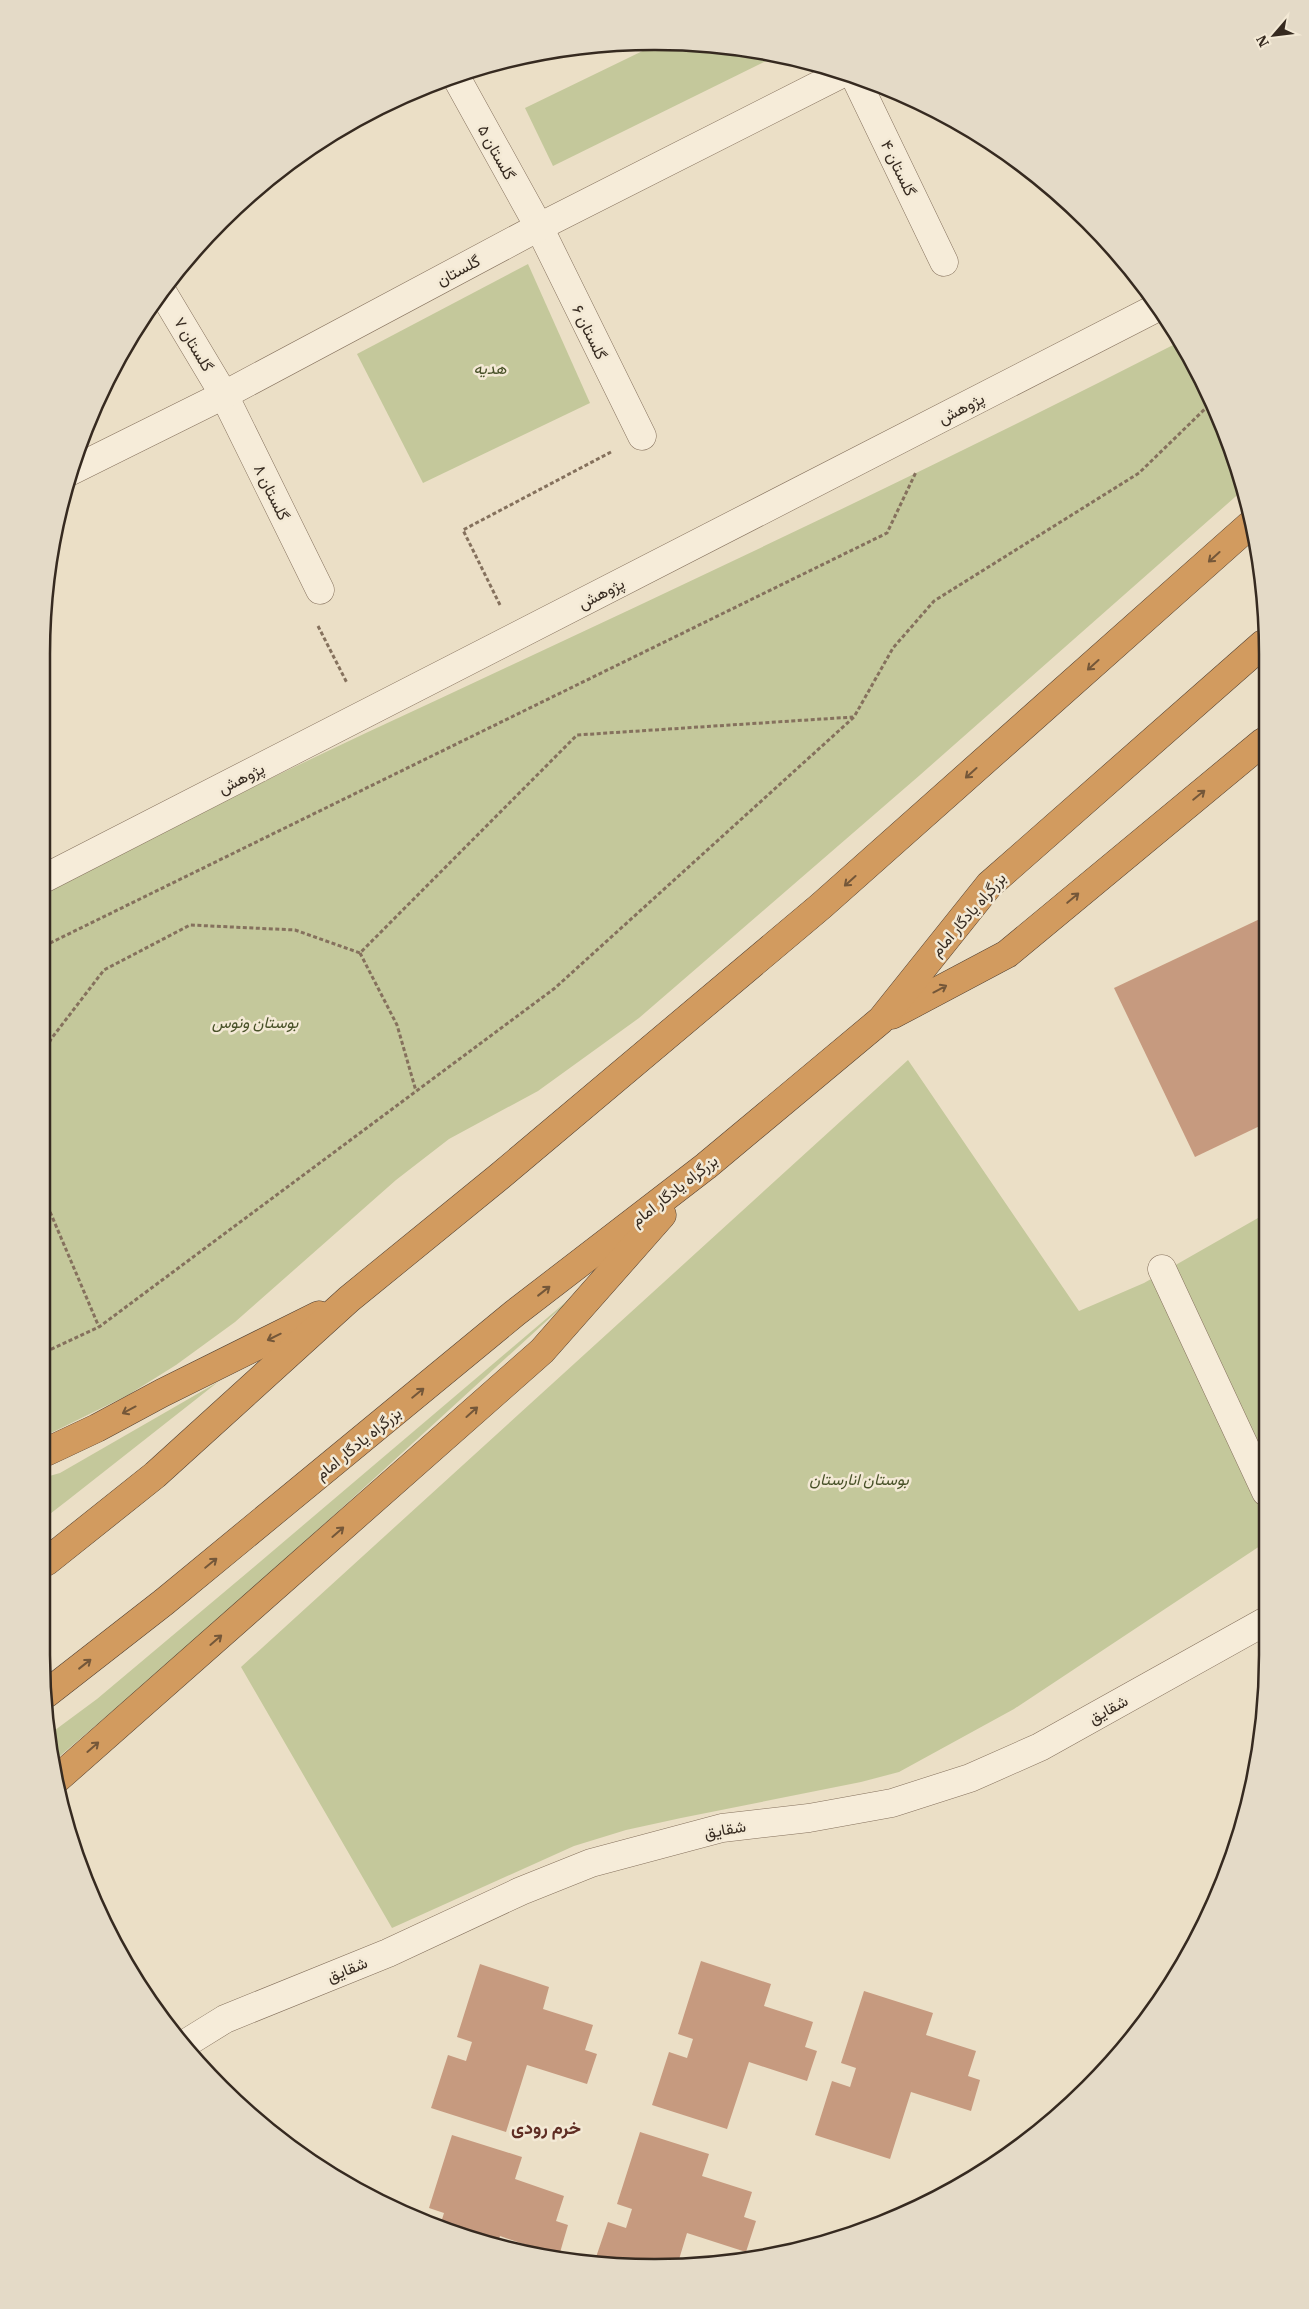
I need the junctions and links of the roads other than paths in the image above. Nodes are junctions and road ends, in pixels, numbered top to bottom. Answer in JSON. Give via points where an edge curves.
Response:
{"nodes":[{"id":1,"x":835,"y":78,"type":"edge"},
{"id":2,"x":459,"y":82,"type":"edge"},
{"id":3,"x":859,"y":86,"type":"edge"},
{"id":4,"x":539,"y":227,"type":"junction"},
{"id":5,"x":944,"y":262,"type":"dead end"},
{"id":6,"x":166,"y":299,"type":"edge"},
{"id":7,"x":1151,"y":311,"type":"edge"},
{"id":8,"x":224,"y":395,"type":"junction"},
{"id":9,"x":642,"y":436,"type":"road end"},
{"id":10,"x":80,"y":466,"type":"edge"},
{"id":11,"x":1245,"y":529,"type":"edge"},
{"id":12,"x":320,"y":590,"type":"road end"},
{"id":13,"x":1259,"y":648,"type":"edge"},
{"id":14,"x":1259,"y":745,"type":"edge"},
{"id":15,"x":50,"y":876,"type":"edge"},
{"id":16,"x":881,"y":1020,"type":"junction"},
{"id":17,"x":706,"y":1166,"type":"junction"},
{"id":18,"x":1162,"y":1269,"type":"dead end"},
{"id":19,"x":349,"y":1299,"type":"junction"},
{"id":20,"x":50,"y":1450,"type":"edge"},
{"id":21,"x":1259,"y":1477,"type":"edge"},
{"id":22,"x":50,"y":1559,"type":"edge"},
{"id":23,"x":1259,"y":1625,"type":"edge"},
{"id":24,"x":51,"y":1690,"type":"edge"},
{"id":25,"x":62,"y":1774,"type":"edge"},
{"id":26,"x":190,"y":2041,"type":"edge"}],
"edges":[{"from":1,"to":4,"type":"street","name":"گلستان"},
{"from":2,"to":4,"type":"street","name":"گلستان ۵"},
{"from":3,"to":5,"type":"street","name":"گلستان ۴"},
{"from":4,"to":8,"type":"street","name":"گلستان"},
{"from":4,"to":9,"type":"street","name":"گلستان ۶"},
{"from":6,"to":8,"type":"street","name":"گلستان ۷"},
{"from":7,"to":15,"type":"street","name":"پژوهش"},
{"from":8,"to":10,"type":"street","name":"گلستان"},
{"from":8,"to":12,"type":"street","name":"گلستان ۸"},
{"from":11,"to":19,"type":"highway","one_way":true,"via":[[821,906]]},
{"from":13,"to":16,"type":"highway","name":"بزرگراه یادگار امام","via":[[989,885]]},
{"from":16,"to":14,"type":"highway","one_way":true,"via":[[1007,954]]},
{"from":16,"to":17,"type":"highway","name":"بزرگراه یادگار امام"},
{"from":24,"to":17,"type":"highway","name":"بزرگراه یادگار امام","one_way":true,"via":[[164,1602],[515,1313]]},
{"from":25,"to":17,"type":"highway","one_way":true,"via":[[542,1351]]},
{"from":18,"to":21,"type":"street"},
{"from":19,"to":20,"type":"highway","one_way":true},
{"from":19,"to":22,"type":"highway","via":[[155,1475]]},
{"from":23,"to":26,"type":"street","name":"شقایق","via":[[1040,1747],[970,1778],[892,1803],[809,1818],[722,1828],[591,1863],[521,1891],[388,1953],[225,2019]]}]}
